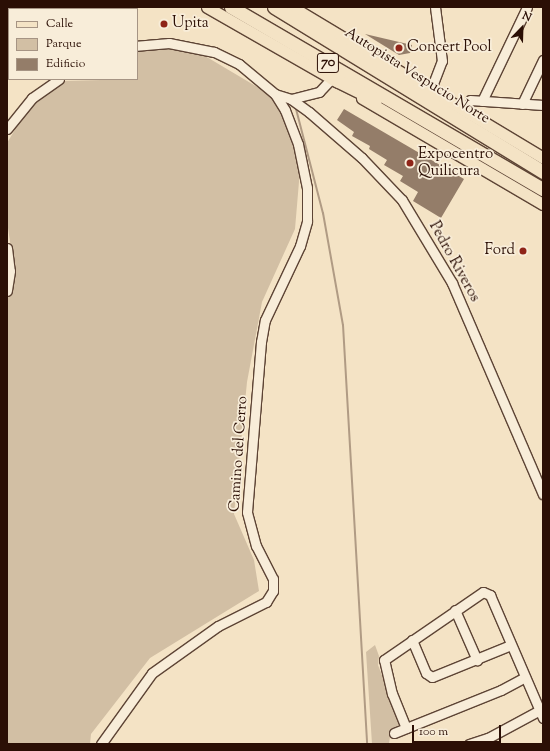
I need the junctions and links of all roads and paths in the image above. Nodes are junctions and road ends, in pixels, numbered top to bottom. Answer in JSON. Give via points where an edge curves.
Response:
{"nodes":[{"id":1,"x":207,"y":7,"type":"edge"},
{"id":2,"x":274,"y":7,"type":"edge"},
{"id":3,"x":292,"y":7,"type":"edge"},
{"id":4,"x":435,"y":7,"type":"edge"},
{"id":5,"x":527,"y":7,"type":"edge"},
{"id":6,"x":233,"y":8,"type":"edge"},
{"id":7,"x":138,"y":46,"type":"edge"},
{"id":8,"x":369,"y":53,"type":"junction"},
{"id":9,"x":543,"y":60,"type":"edge"},
{"id":10,"x":332,"y":78,"type":"junction"},
{"id":11,"x":59,"y":80,"type":"edge"},
{"id":12,"x":431,"y":89,"type":"junction"},
{"id":13,"x":275,"y":94,"type":"junction"},
{"id":14,"x":290,"y":99,"type":"junction"},
{"id":15,"x":470,"y":100,"type":"dead end"},
{"id":16,"x":482,"y":101,"type":"junction"},
{"id":17,"x":522,"y":104,"type":"junction"},
{"id":18,"x":543,"y":105,"type":"edge"},
{"id":19,"x":438,"y":109,"type":"junction"},
{"id":20,"x":423,"y":118,"type":"junction"},
{"id":21,"x":7,"y":129,"type":"edge"},
{"id":22,"x":543,"y":158,"type":"edge"},
{"id":23,"x":543,"y":172,"type":"edge"},
{"id":24,"x":543,"y":189,"type":"edge"},
{"id":25,"x":543,"y":204,"type":"edge"},
{"id":26,"x":7,"y":248,"type":"edge"},
{"id":27,"x":7,"y":291,"type":"edge"},
{"id":28,"x":543,"y":494,"type":"edge"},
{"id":29,"x":455,"y":610,"type":"junction"},
{"id":30,"x":412,"y":640,"type":"junction"},
{"id":31,"x":511,"y":645,"type":"junction"},
{"id":32,"x":476,"y":660,"type":"junction"},
{"id":33,"x":526,"y":679,"type":"junction"},
{"id":34,"x":542,"y":714,"type":"edge"},
{"id":35,"x":406,"y":728,"type":"junction"},
{"id":36,"x":394,"y":733,"type":"dead end"},
{"id":37,"x":489,"y":741,"type":"edge"},
{"id":38,"x":101,"y":744,"type":"edge"},
{"id":39,"x":469,"y":744,"type":"edge"}],
"edges":[{"from":1,"to":10,"type":"main road"},
{"from":2,"to":19,"type":"highway","name":"Autopista Vespucio Norte","number":"70"},
{"from":3,"to":8,"type":"main road"},
{"from":4,"to":12,"type":"street","via":[[442,61]]},
{"from":5,"to":16,"type":"street"},
{"from":6,"to":20,"type":"highway","name":"Autopista Vespucio Norte","number":"70"},
{"from":7,"to":13,"type":"street","via":[[169,43],[214,52],[239,64]]},
{"from":8,"to":12,"type":"main road"},
{"from":8,"to":19,"type":"highway"},
{"from":9,"to":17,"type":"street"},
{"from":10,"to":14,"type":"street","via":[[319,92]]},
{"from":10,"to":20,"type":"highway"},
{"from":10,"to":25,"type":"main road"},
{"from":11,"to":21,"type":"street","via":[[32,98]]},
{"from":12,"to":22,"type":"main road"},
{"from":13,"to":14,"type":"street","name":"Pedro Riveros"},
{"from":13,"to":38,"type":"street","name":"Camino del Cerro","via":[[285,110],[298,144],[308,204],[307,221],[300,246],[265,320],[261,342],[247,512],[256,546],[273,579],[273,591],[266,602],[218,626],[152,673]]},
{"from":14,"to":28,"type":"street","name":"Pedro Riveros","via":[[362,158],[384,179],[410,213],[452,283]]},
{"from":15,"to":16,"type":"street"},
{"from":16,"to":17,"type":"street"},
{"from":17,"to":18,"type":"street"},
{"from":19,"to":23,"type":"highway","name":"Autopista Vespucio Norte","number":"70"},
{"from":20,"to":24,"type":"highway","name":"Autopista Vespucio Norte","number":"70"},
{"from":26,"to":27,"type":"street","via":[[10,271]]},
{"from":29,"to":30,"type":"street"},
{"from":29,"to":31,"type":"street","via":[[481,592],[487,593]]},
{"from":29,"to":32,"type":"street"},
{"from":30,"to":32,"type":"street","via":[[430,677]]},
{"from":30,"to":35,"type":"street","via":[[384,663]]},
{"from":31,"to":32,"type":"street"},
{"from":31,"to":33,"type":"street"},
{"from":33,"to":34,"type":"street"},
{"from":33,"to":35,"type":"street"},
{"from":34,"to":37,"type":"street","via":[[523,720]]},
{"from":35,"to":36,"type":"street"},
{"from":37,"to":39,"type":"street"}]}
